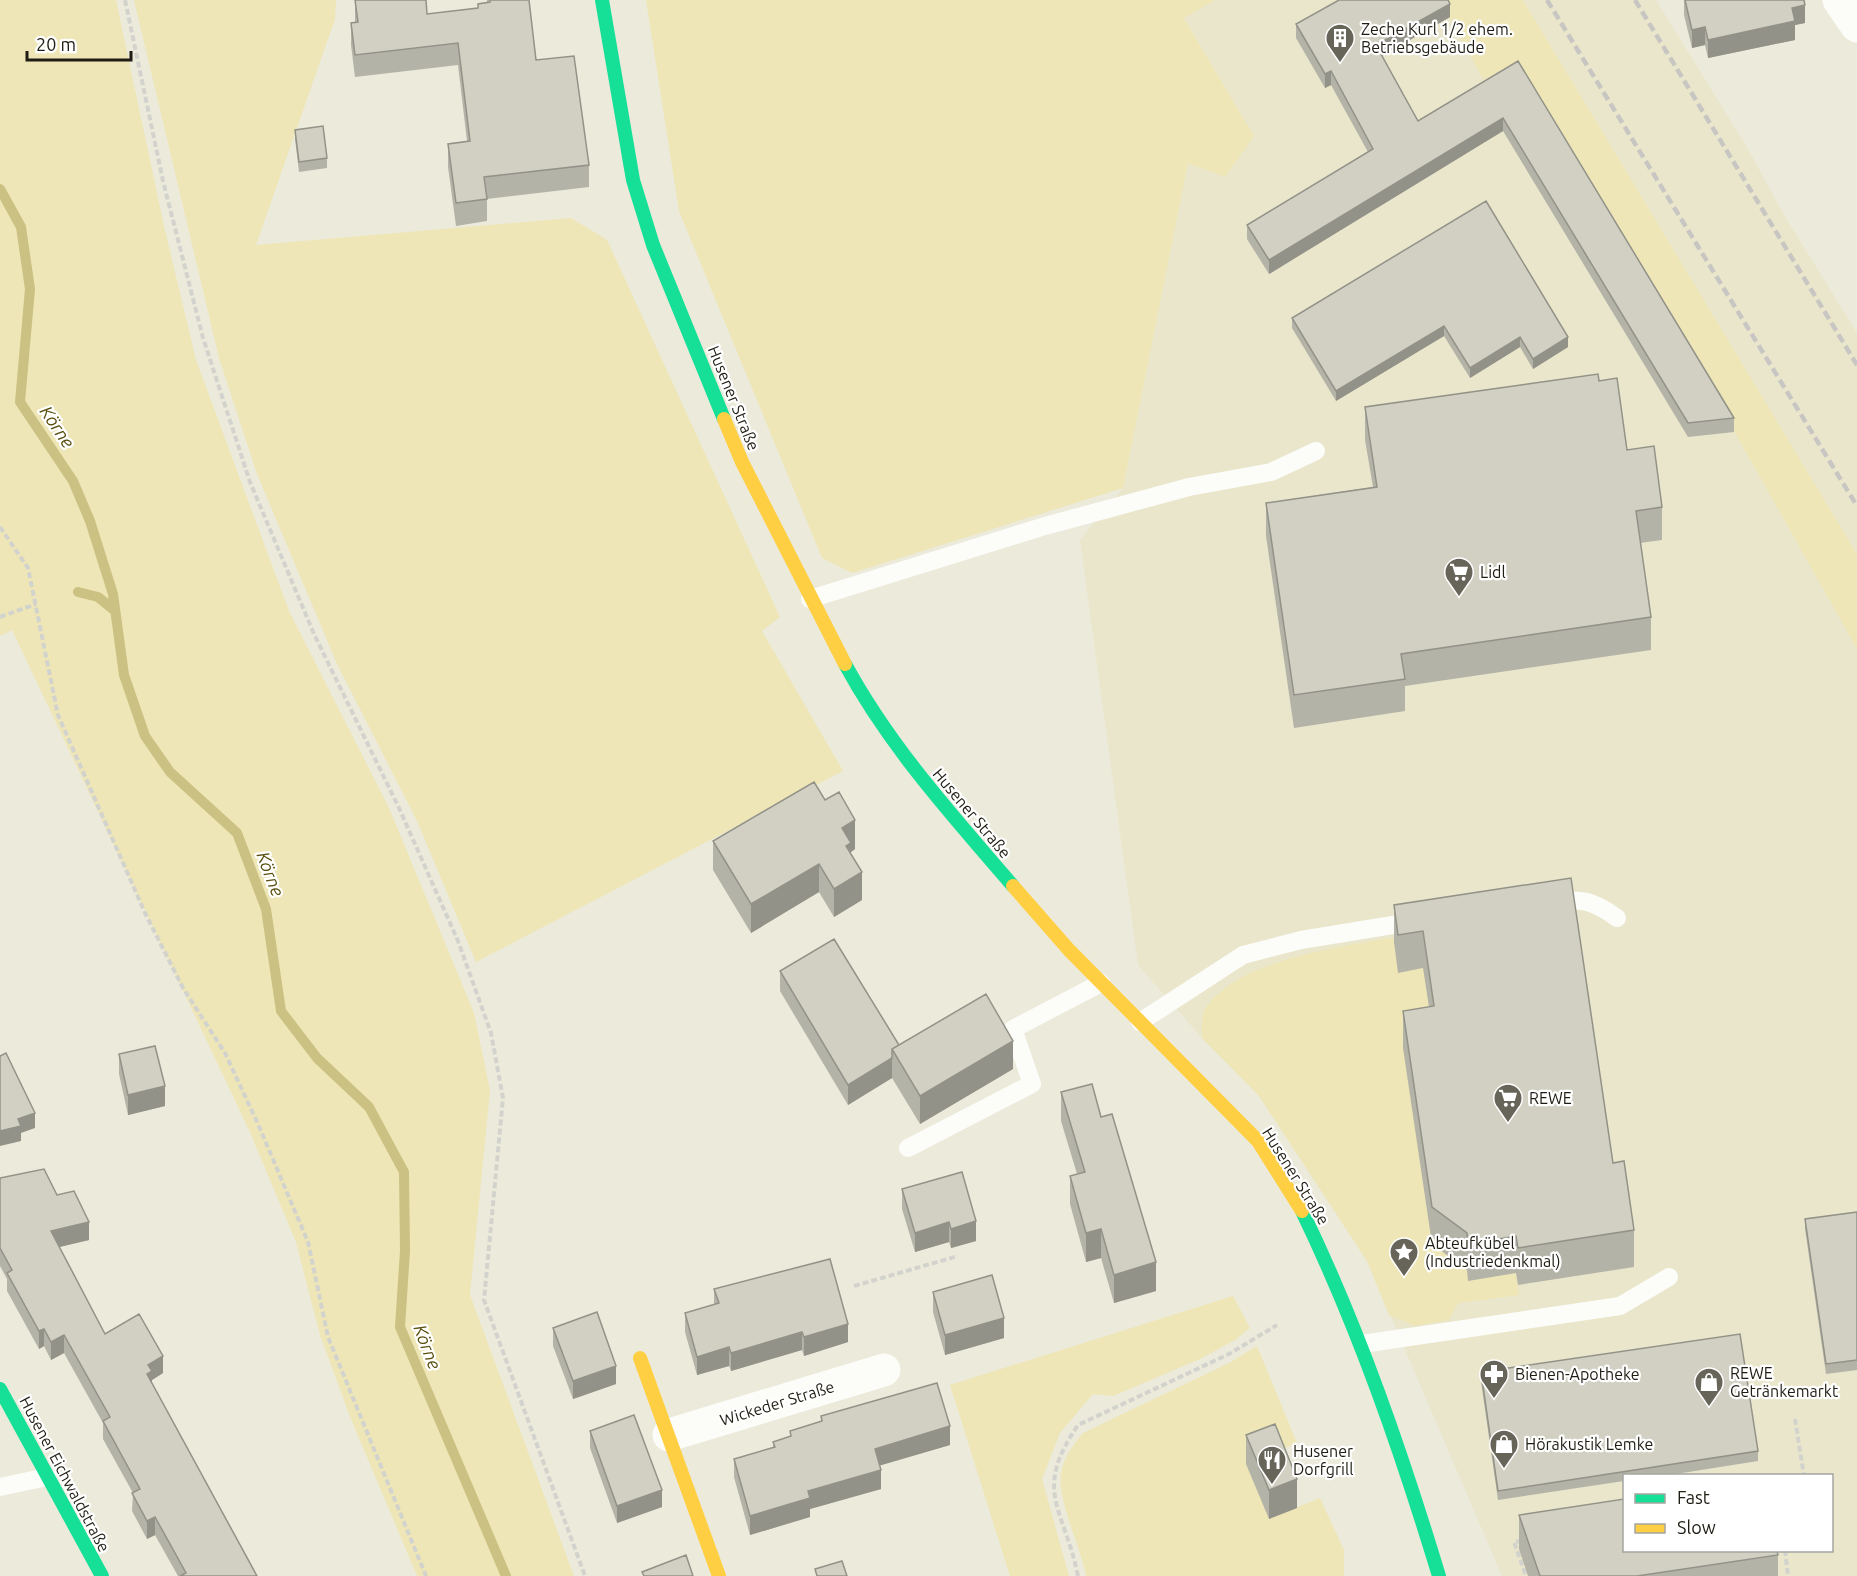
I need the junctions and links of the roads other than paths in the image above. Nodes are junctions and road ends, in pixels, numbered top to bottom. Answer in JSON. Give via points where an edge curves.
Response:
{"nodes":[{"id":1,"x":603,"y":0,"type":"edge"},
{"id":2,"x":1839,"y":0,"type":"edge"},
{"id":3,"x":1857,"y":26,"type":"edge"},
{"id":4,"x":1316,"y":451,"type":"dead end"},
{"id":5,"x":810,"y":599,"type":"junction"},
{"id":6,"x":1531,"y":905,"type":"edge"},
{"id":7,"x":1434,"y":918,"type":"edge"},
{"id":8,"x":1617,"y":918,"type":"dead end"},
{"id":9,"x":1101,"y":983,"type":"junction"},
{"id":10,"x":1140,"y":1022,"type":"junction"},
{"id":11,"x":908,"y":1148,"type":"dead end"},
{"id":12,"x":1669,"y":1277,"type":"dead end"},
{"id":13,"x":1362,"y":1344,"type":"junction"},
{"id":14,"x":640,"y":1358,"type":"dead end"},
{"id":15,"x":884,"y":1370,"type":"dead end"},
{"id":16,"x":0,"y":1389,"type":"edge"},
{"id":17,"x":669,"y":1436,"type":"junction"},
{"id":18,"x":47,"y":1477,"type":"junction"},
{"id":19,"x":0,"y":1487,"type":"edge"},
{"id":20,"x":102,"y":1576,"type":"edge"},
{"id":21,"x":719,"y":1576,"type":"edge"},
{"id":22,"x":1440,"y":1576,"type":"edge"}],
"edges":[{"from":1,"to":5,"type":"street","name":"Husener Straße","via":[[633,180],[653,246],[742,462]]},
{"from":2,"to":3,"type":"street"},
{"from":4,"to":5,"type":"lane","via":[[1271,472],[1189,486]]},
{"from":5,"to":9,"type":"street","name":"Husener Straße","via":[[865,700],[916,773]]},
{"from":6,"to":8,"type":"lane","via":[[1578,898]]},
{"from":7,"to":10,"type":"lane","via":[[1300,940],[1243,955]]},
{"from":9,"to":10,"type":"street","name":"Husener Straße"},
{"from":9,"to":11,"type":"lane","via":[[1013,1029],[1032,1084]]},
{"from":10,"to":13,"type":"street","name":"Husener Straße","via":[[1258,1141],[1300,1209]]},
{"from":12,"to":13,"type":"lane","via":[[1620,1306]]},
{"from":13,"to":22,"type":"street","name":"Husener Straße"},
{"from":14,"to":17,"type":"street"},
{"from":15,"to":17,"type":"street","name":"Wickeder Straße"},
{"from":16,"to":18,"type":"street","name":"Husener Eichwaldstraße"},
{"from":17,"to":21,"type":"street"},
{"from":18,"to":19,"type":"lane"},
{"from":18,"to":20,"type":"street","name":"Husener Eichwaldstraße"}]}
